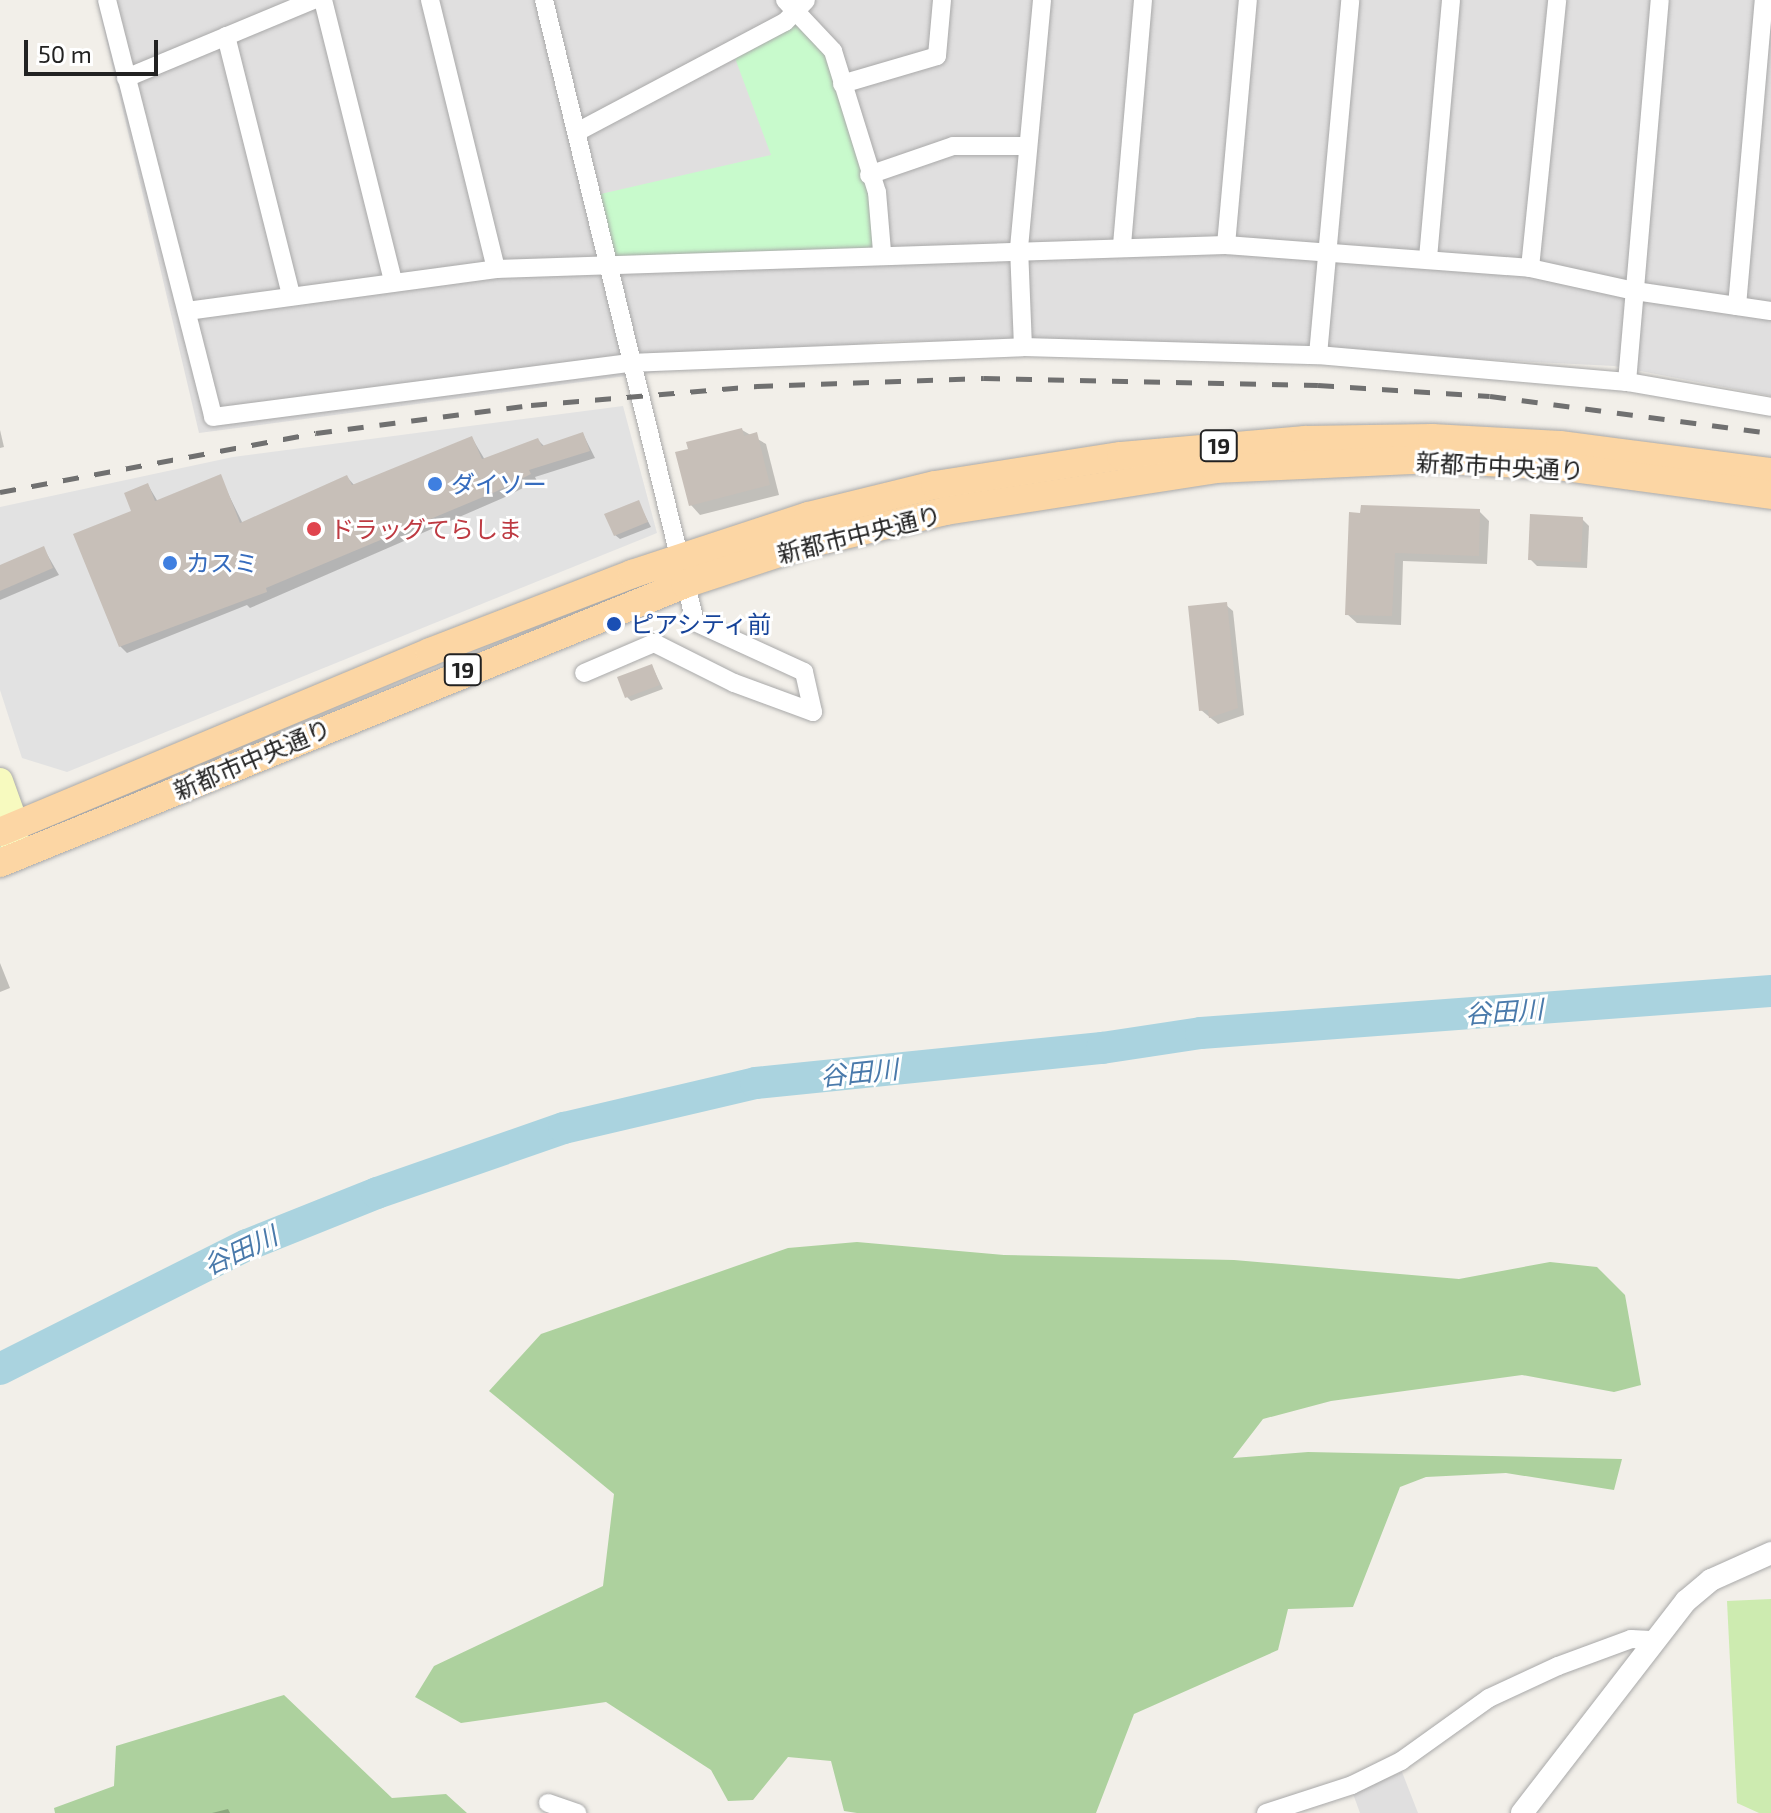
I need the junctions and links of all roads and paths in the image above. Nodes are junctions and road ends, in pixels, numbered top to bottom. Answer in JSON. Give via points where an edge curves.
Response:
{"nodes":[{"id":1,"x":107,"y":0,"type":"edge"},
{"id":2,"x":313,"y":0,"type":"edge"},
{"id":3,"x":323,"y":0,"type":"edge"},
{"id":4,"x":430,"y":0,"type":"edge"},
{"id":5,"x":544,"y":0,"type":"edge"},
{"id":6,"x":942,"y":0,"type":"edge"},
{"id":7,"x":1042,"y":0,"type":"edge"},
{"id":8,"x":1143,"y":0,"type":"edge"},
{"id":9,"x":1248,"y":0,"type":"edge"},
{"id":10,"x":1350,"y":0,"type":"edge"},
{"id":11,"x":1451,"y":0,"type":"edge"},
{"id":12,"x":1557,"y":0,"type":"edge"},
{"id":13,"x":1660,"y":0,"type":"edge"},
{"id":14,"x":1764,"y":0,"type":"edge"},
{"id":15,"x":796,"y":4,"type":"edge"},
{"id":16,"x":226,"y":36,"type":"junction"},
{"id":17,"x":126,"y":78,"type":"junction"},
{"id":18,"x":842,"y":84,"type":"junction"},
{"id":19,"x":577,"y":132,"type":"junction"},
{"id":20,"x":1027,"y":146,"type":"junction"},
{"id":21,"x":869,"y":175,"type":"junction"},
{"id":22,"x":1122,"y":245,"type":"junction"},
{"id":23,"x":1226,"y":245,"type":"junction"},
{"id":24,"x":1019,"y":248,"type":"junction"},
{"id":25,"x":882,"y":252,"type":"junction"},
{"id":26,"x":1325,"y":252,"type":"junction"},
{"id":27,"x":1428,"y":258,"type":"junction"},
{"id":28,"x":607,"y":265,"type":"junction"},
{"id":29,"x":1530,"y":268,"type":"junction"},
{"id":30,"x":496,"y":269,"type":"junction"},
{"id":31,"x":393,"y":281,"type":"junction"},
{"id":32,"x":1635,"y":291,"type":"junction"},
{"id":33,"x":291,"y":295,"type":"junction"},
{"id":34,"x":1737,"y":306,"type":"junction"},
{"id":35,"x":187,"y":311,"type":"junction"},
{"id":36,"x":1771,"y":311,"type":"edge"},
{"id":37,"x":1023,"y":347,"type":"junction"},
{"id":38,"x":1318,"y":355,"type":"junction"},
{"id":39,"x":629,"y":363,"type":"junction"},
{"id":40,"x":1627,"y":382,"type":"junction"},
{"id":41,"x":1771,"y":407,"type":"edge"},
{"id":42,"x":1771,"y":472,"type":"edge"},
{"id":43,"x":1771,"y":495,"type":"edge"},
{"id":44,"x":682,"y":571,"type":"junction"},
{"id":45,"x":584,"y":673,"type":"dead end"},
{"id":46,"x":0,"y":781,"type":"edge"},
{"id":47,"x":6,"y":845,"type":"edge"},
{"id":48,"x":1771,"y":1553,"type":"edge"},
{"id":49,"x":1651,"y":1640,"type":"junction"},
{"id":50,"x":548,"y":1803,"type":"dead end"},
{"id":51,"x":577,"y":1813,"type":"edge"},
{"id":52,"x":1266,"y":1813,"type":"edge"},
{"id":53,"x":1522,"y":1813,"type":"edge"}],
"edges":[{"from":1,"to":17,"type":"street"},
{"from":2,"to":16,"type":"street"},
{"from":3,"to":31,"type":"street"},
{"from":4,"to":30,"type":"street"},
{"from":5,"to":19,"type":"street"},
{"from":6,"to":18,"type":"street","via":[[937,56]]},
{"from":7,"to":20,"type":"street"},
{"from":8,"to":22,"type":"street"},
{"from":9,"to":23,"type":"street"},
{"from":10,"to":26,"type":"street"},
{"from":11,"to":27,"type":"street"},
{"from":12,"to":29,"type":"street"},
{"from":13,"to":32,"type":"street"},
{"from":14,"to":34,"type":"street"},
{"from":15,"to":18,"type":"street","via":[[833,51]]},
{"from":15,"to":19,"type":"street","via":[[785,22]]},
{"from":16,"to":17,"type":"street"},
{"from":16,"to":33,"type":"street"},
{"from":17,"to":35,"type":"street"},
{"from":18,"to":21,"type":"street"},
{"from":19,"to":28,"type":"street"},
{"from":20,"to":21,"type":"street","via":[[953,146]]},
{"from":20,"to":24,"type":"street"},
{"from":21,"to":25,"type":"street","via":[[877,192]]},
{"from":22,"to":23,"type":"street"},
{"from":22,"to":24,"type":"street"},
{"from":23,"to":26,"type":"street"},
{"from":24,"to":25,"type":"street"},
{"from":24,"to":37,"type":"street"},
{"from":25,"to":28,"type":"street"},
{"from":26,"to":27,"type":"street"},
{"from":26,"to":38,"type":"street"},
{"from":27,"to":29,"type":"street"},
{"from":28,"to":30,"type":"street"},
{"from":28,"to":39,"type":"street"},
{"from":29,"to":32,"type":"street"},
{"from":30,"to":31,"type":"street"},
{"from":31,"to":33,"type":"street"},
{"from":32,"to":34,"type":"street"},
{"from":32,"to":40,"type":"street"},
{"from":33,"to":35,"type":"street"},
{"from":34,"to":36,"type":"street"},
{"from":35,"to":39,"type":"street","via":[[213,417]]},
{"from":37,"to":38,"type":"street"},
{"from":37,"to":39,"type":"street"},
{"from":38,"to":40,"type":"street"},
{"from":39,"to":44,"type":"street"},
{"from":40,"to":41,"type":"street"},
{"from":42,"to":44,"type":"main road","name":"新都市中央通り","number":"19","via":[[1560,445],[1432,438],[1213,447],[935,485],[808,516]]},
{"from":43,"to":44,"type":"main road","name":"新都市中央通り","number":"19","via":[[1557,466],[1434,459],[1215,469],[945,511]]},
{"from":44,"to":45,"type":"street","via":[[695,622],[804,672],[813,712],[734,683],[654,643]]},
{"from":44,"to":47,"type":"main road","name":"新都市中央通り","number":"19","via":[[452,675]]},
{"from":46,"to":47,"type":"main road"},
{"from":48,"to":49,"type":"street","via":[[1711,1580]]},
{"from":49,"to":52,"type":"street","via":[[1631,1639],[1489,1698],[1401,1761],[1352,1785]]},
{"from":49,"to":53,"type":"street"},
{"from":50,"to":51,"type":"street"}]}
